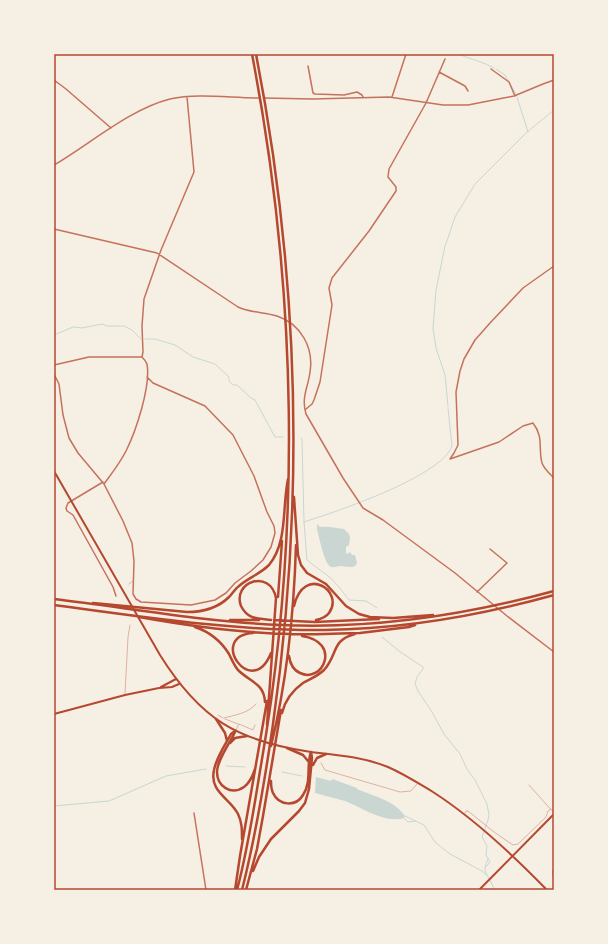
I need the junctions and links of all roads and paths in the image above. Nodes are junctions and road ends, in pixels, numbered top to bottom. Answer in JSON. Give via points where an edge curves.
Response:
{"nodes":[{"id":1,"x":252,"y":54,"type":"edge"},
{"id":2,"x":256,"y":54,"type":"edge"},
{"id":3,"x":406,"y":54,"type":"edge"},
{"id":4,"x":445,"y":59,"type":"dead end"},
{"id":5,"x":308,"y":66,"type":"dead end"},
{"id":6,"x":491,"y":69,"type":"dead end"},
{"id":7,"x":439,"y":72,"type":"junction"},
{"id":8,"x":54,"y":80,"type":"edge"},
{"id":9,"x":554,"y":80,"type":"edge"},
{"id":10,"x":468,"y":91,"type":"dead end"},
{"id":11,"x":515,"y":96,"type":"junction"},
{"id":12,"x":187,"y":97,"type":"junction"},
{"id":13,"x":392,"y":97,"type":"junction"},
{"id":14,"x":363,"y":98,"type":"junction"},
{"id":15,"x":426,"y":103,"type":"junction"},
{"id":16,"x":111,"y":128,"type":"junction"},
{"id":17,"x":54,"y":165,"type":"edge"},
{"id":18,"x":54,"y":230,"type":"edge"},
{"id":19,"x":160,"y":254,"type":"junction"},
{"id":20,"x":554,"y":266,"type":"edge"},
{"id":21,"x":142,"y":356,"type":"junction"},
{"id":22,"x":54,"y":365,"type":"edge"},
{"id":23,"x":54,"y":374,"type":"edge"},
{"id":24,"x":147,"y":377,"type":"junction"},
{"id":25,"x":305,"y":409,"type":"junction"},
{"id":26,"x":54,"y":470,"type":"edge"},
{"id":27,"x":289,"y":473,"type":"junction"},
{"id":28,"x":554,"y":478,"type":"edge"},
{"id":29,"x":103,"y":483,"type":"junction"},
{"id":30,"x":293,"y":486,"type":"junction"},
{"id":31,"x":71,"y":501,"type":"junction"},
{"id":32,"x":296,"y":519,"type":"junction"},
{"id":33,"x":282,"y":528,"type":"junction"},
{"id":34,"x":490,"y":549,"type":"dead end"},
{"id":35,"x":133,"y":581,"type":"junction"},
{"id":36,"x":129,"y":584,"type":"dead end"},
{"id":37,"x":554,"y":591,"type":"edge"},
{"id":38,"x":477,"y":592,"type":"junction"},
{"id":39,"x":554,"y":595,"type":"edge"},
{"id":40,"x":116,"y":596,"type":"dead end"},
{"id":41,"x":54,"y":599,"type":"edge"},
{"id":42,"x":76,"y":602,"type":"junction"},
{"id":43,"x":54,"y":605,"type":"edge"},
{"id":44,"x":276,"y":610,"type":"junction"},
{"id":45,"x":292,"y":612,"type":"junction"},
{"id":46,"x":115,"y":613,"type":"junction"},
{"id":47,"x":448,"y":614,"type":"junction"},
{"id":48,"x":393,"y":618,"type":"junction"},
{"id":49,"x":214,"y":620,"type":"junction"},
{"id":50,"x":271,"y":620,"type":"junction"},
{"id":51,"x":299,"y":621,"type":"junction"},
{"id":52,"x":167,"y":622,"type":"junction"},
{"id":53,"x":421,"y":623,"type":"junction"},
{"id":54,"x":130,"y":625,"type":"dead end"},
{"id":55,"x":258,"y":633,"type":"junction"},
{"id":56,"x":361,"y":633,"type":"junction"},
{"id":57,"x":296,"y":635,"type":"junction"},
{"id":58,"x":272,"y":647,"type":"junction"},
{"id":59,"x":289,"y":648,"type":"junction"},
{"id":60,"x":554,"y":652,"type":"edge"},
{"id":61,"x":270,"y":675,"type":"junction"},
{"id":62,"x":176,"y":679,"type":"junction"},
{"id":63,"x":179,"y":684,"type":"junction"},
{"id":64,"x":159,"y":688,"type":"junction"},
{"id":65,"x":283,"y":690,"type":"junction"},
{"id":66,"x":125,"y":695,"type":"junction"},
{"id":67,"x":256,"y":704,"type":"dead end"},
{"id":68,"x":54,"y":714,"type":"edge"},
{"id":69,"x":264,"y":714,"type":"junction"},
{"id":70,"x":218,"y":715,"type":"dead end"},
{"id":71,"x":224,"y":718,"type":"junction"},
{"id":72,"x":216,"y":719,"type":"junction"},
{"id":73,"x":239,"y":724,"type":"junction"},
{"id":74,"x":255,"y":725,"type":"dead end"},
{"id":75,"x":235,"y":731,"type":"junction"},
{"id":76,"x":247,"y":736,"type":"junction"},
{"id":77,"x":277,"y":736,"type":"junction"},
{"id":78,"x":266,"y":739,"type":"junction"},
{"id":79,"x":272,"y":740,"type":"junction"},
{"id":80,"x":227,"y":742,"type":"junction"},
{"id":81,"x":227,"y":746,"type":"junction"},
{"id":82,"x":287,"y":748,"type":"junction"},
{"id":83,"x":311,"y":752,"type":"junction"},
{"id":84,"x":326,"y":754,"type":"junction"},
{"id":85,"x":258,"y":758,"type":"junction"},
{"id":86,"x":321,"y":763,"type":"dead end"},
{"id":87,"x":309,"y":766,"type":"junction"},
{"id":88,"x":272,"y":768,"type":"junction"},
{"id":89,"x":311,"y":769,"type":"junction"},
{"id":90,"x":418,"y":782,"type":"junction"},
{"id":91,"x":529,"y":785,"type":"dead end"},
{"id":92,"x":551,"y":809,"type":"junction"},
{"id":93,"x":194,"y":813,"type":"dead end"},
{"id":94,"x":554,"y":813,"type":"edge"},
{"id":95,"x":464,"y":814,"type":"junction"},
{"id":96,"x":518,"y":850,"type":"junction"},
{"id":97,"x":512,"y":855,"type":"junction"},
{"id":98,"x":240,"y":856,"type":"junction"},
{"id":99,"x":518,"y":860,"type":"junction"},
{"id":100,"x":554,"y":869,"type":"edge"},
{"id":101,"x":249,"y":880,"type":"junction"},
{"id":102,"x":554,"y":880,"type":"edge"},
{"id":103,"x":206,"y":890,"type":"edge"},
{"id":104,"x":236,"y":890,"type":"edge"},
{"id":105,"x":242,"y":890,"type":"edge"},
{"id":106,"x":246,"y":890,"type":"edge"},
{"id":107,"x":479,"y":890,"type":"edge"},
{"id":108,"x":547,"y":890,"type":"edge"}],
"edges":[{"from":1,"to":27,"type":"highway","via":[[269,153],[280,246],[287,345]]},
{"from":2,"to":30,"type":"highway","via":[[273,152],[287,280],[293,386]]},
{"from":3,"to":13,"type":"street"},
{"from":4,"to":7,"type":"street"},
{"from":5,"to":14,"type":"street","via":[[315,94],[357,92]]},
{"from":6,"to":11,"type":"street","via":[[509,82]]},
{"from":7,"to":10,"type":"street","via":[[465,86]]},
{"from":7,"to":15,"type":"street"},
{"from":8,"to":16,"type":"street"},
{"from":9,"to":11,"type":"street"},
{"from":11,"to":15,"type":"street","via":[[468,105]]},
{"from":12,"to":14,"type":"street"},
{"from":12,"to":16,"type":"street","via":[[149,106]]},
{"from":12,"to":19,"type":"street","via":[[194,172]]},
{"from":13,"to":14,"type":"street"},
{"from":13,"to":15,"type":"street"},
{"from":15,"to":25,"type":"street","via":[[389,168],[388,177],[396,191],[329,285],[332,305],[320,382],[314,400]]},
{"from":16,"to":17,"type":"street"},
{"from":18,"to":19,"type":"street"},
{"from":19,"to":21,"type":"street","via":[[144,299]]},
{"from":19,"to":25,"type":"street","via":[[238,307],[279,317],[296,328],[307,343],[311,357],[304,397]]},
{"from":20,"to":28,"type":"street","via":[[523,288],[490,323],[464,358],[456,392],[458,445],[450,459],[500,442],[533,423],[541,438],[540,452],[543,464]]},
{"from":21,"to":22,"type":"street","via":[[90,357]]},
{"from":21,"to":24,"type":"street","via":[[146,362]]},
{"from":23,"to":29,"type":"street","via":[[59,384],[69,438]]},
{"from":24,"to":29,"type":"street","via":[[137,426],[126,450]]},
{"from":24,"to":35,"type":"street","via":[[153,383],[205,406],[233,435],[254,476],[275,533],[264,560],[222,596],[207,602],[191,605],[138,602],[132,594]]},
{"from":25,"to":38,"type":"street","via":[[312,426],[360,504]]},
{"from":26,"to":31,"type":"main road"},
{"from":27,"to":33,"type":"highway"},
{"from":27,"to":78,"type":"highway","via":[[282,616]]},
{"from":29,"to":31,"type":"street"},
{"from":29,"to":35,"type":"street","via":[[132,543]]},
{"from":30,"to":32,"type":"highway"},
{"from":30,"to":79,"type":"highway","via":[[286,616]]},
{"from":31,"to":40,"type":"street","via":[[66,505],[67,511],[73,515]]},
{"from":31,"to":62,"type":"main road"},
{"from":32,"to":45,"type":"highway"},
{"from":32,"to":48,"type":"highway","via":[[298,555],[303,569],[326,584],[352,611],[370,617]]},
{"from":33,"to":42,"type":"highway","via":[[278,549],[269,564],[214,608],[187,612]]},
{"from":33,"to":44,"type":"highway"},
{"from":34,"to":38,"type":"street","via":[[507,563]]},
{"from":35,"to":36,"type":"lane"},
{"from":37,"to":47,"type":"highway","via":[[491,607]]},
{"from":38,"to":60,"type":"street"},
{"from":39,"to":53,"type":"highway","via":[[503,609]]},
{"from":41,"to":42,"type":"highway"},
{"from":42,"to":49,"type":"highway"},
{"from":43,"to":46,"type":"highway"},
{"from":44,"to":50,"type":"highway","via":[[275,592],[268,583],[253,581],[243,589],[240,601],[245,611],[251,616]]},
{"from":44,"to":58,"type":"highway"},
{"from":45,"to":51,"type":"highway","via":[[302,588],[311,584],[320,585],[330,593],[333,602],[327,615],[319,620]]},
{"from":45,"to":59,"type":"highway"},
{"from":46,"to":52,"type":"highway"},
{"from":46,"to":53,"type":"highway","via":[[283,630],[366,629]]},
{"from":47,"to":48,"type":"highway"},
{"from":47,"to":49,"type":"highway","via":[[400,622],[325,626]]},
{"from":48,"to":51,"type":"highway"},
{"from":49,"to":50,"type":"highway"},
{"from":50,"to":51,"type":"highway"},
{"from":52,"to":55,"type":"highway"},
{"from":52,"to":69,"type":"highway","via":[[197,628],[219,641],[238,670],[262,690],[265,701]]},
{"from":53,"to":56,"type":"highway"},
{"from":54,"to":66,"type":"lane"},
{"from":55,"to":57,"type":"highway"},
{"from":55,"to":58,"type":"highway","via":[[241,637],[235,643],[233,652],[238,664],[249,670],[260,668],[267,662]]},
{"from":56,"to":57,"type":"highway"},
{"from":56,"to":77,"type":"highway","via":[[342,639],[326,668],[292,694],[284,704]]},
{"from":57,"to":59,"type":"highway","via":[[320,643],[325,652],[325,662],[316,673],[301,674],[290,664]]},
{"from":58,"to":61,"type":"highway"},
{"from":59,"to":65,"type":"highway"},
{"from":61,"to":69,"type":"highway"},
{"from":61,"to":78,"type":"highway"},
{"from":62,"to":63,"type":"main road"},
{"from":62,"to":64,"type":"main road"},
{"from":63,"to":64,"type":"main road"},
{"from":63,"to":72,"type":"main road","via":[[193,700]]},
{"from":64,"to":66,"type":"main road"},
{"from":65,"to":77,"type":"highway"},
{"from":65,"to":79,"type":"highway"},
{"from":66,"to":68,"type":"main road"},
{"from":67,"to":71,"type":"lane","via":[[249,710]]},
{"from":69,"to":85,"type":"highway"},
{"from":70,"to":71,"type":"lane"},
{"from":71,"to":73,"type":"lane"},
{"from":72,"to":75,"type":"main road"},
{"from":72,"to":80,"type":"highway","via":[[225,732]]},
{"from":73,"to":74,"type":"lane","via":[[253,730]]},
{"from":73,"to":75,"type":"lane"},
{"from":75,"to":76,"type":"main road"},
{"from":75,"to":80,"type":"highway"},
{"from":75,"to":81,"type":"highway"},
{"from":76,"to":81,"type":"highway","via":[[235,738]]},
{"from":76,"to":82,"type":"main road"},
{"from":77,"to":88,"type":"highway"},
{"from":78,"to":104,"type":"highway"},
{"from":79,"to":105,"type":"highway"},
{"from":80,"to":98,"type":"highway","via":[[215,766],[213,779],[215,787],[234,808],[240,819]]},
{"from":81,"to":85,"type":"highway","via":[[217,773],[219,782],[227,789],[237,790],[248,784]]},
{"from":82,"to":83,"type":"main road"},
{"from":82,"to":87,"type":"highway","via":[[303,755]]},
{"from":83,"to":84,"type":"main road"},
{"from":83,"to":87,"type":"highway"},
{"from":83,"to":89,"type":"highway"},
{"from":84,"to":89,"type":"highway","via":[[317,758]]},
{"from":84,"to":90,"type":"main road","via":[[377,763]]},
{"from":85,"to":98,"type":"highway"},
{"from":86,"to":90,"type":"lane","via":[[325,770],[400,792],[411,791]]},
{"from":87,"to":88,"type":"highway","via":[[303,795],[296,802],[290,803],[280,801],[273,794]]},
{"from":88,"to":101,"type":"highway"},
{"from":89,"to":101,"type":"highway","via":[[305,803],[265,847]]},
{"from":90,"to":95,"type":"main road"},
{"from":91,"to":92,"type":"lane"},
{"from":92,"to":94,"type":"lane"},
{"from":92,"to":95,"type":"lane","via":[[518,844],[509,843],[468,811]]},
{"from":93,"to":103,"type":"street"},
{"from":94,"to":96,"type":"main road"},
{"from":95,"to":97,"type":"main road"},
{"from":96,"to":97,"type":"main road"},
{"from":96,"to":99,"type":"main road"},
{"from":97,"to":99,"type":"main road"},
{"from":97,"to":107,"type":"main road"},
{"from":98,"to":104,"type":"highway"},
{"from":99,"to":108,"type":"main road"},
{"from":100,"to":102,"type":"street"},
{"from":101,"to":106,"type":"highway"}]}
